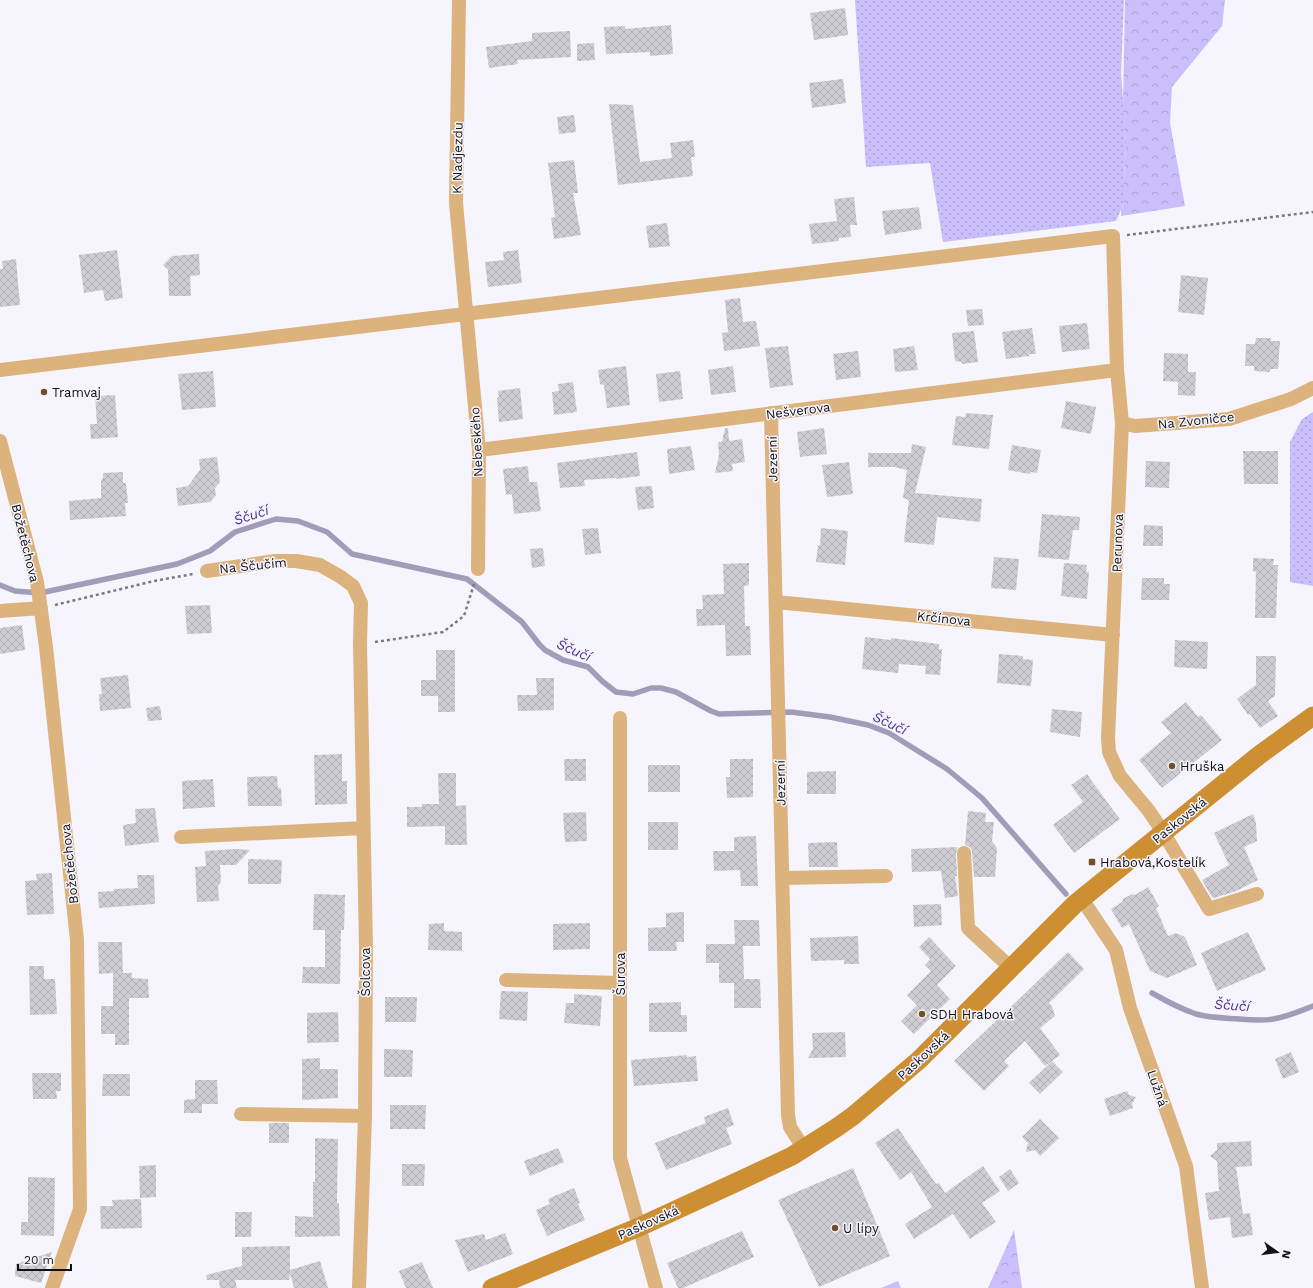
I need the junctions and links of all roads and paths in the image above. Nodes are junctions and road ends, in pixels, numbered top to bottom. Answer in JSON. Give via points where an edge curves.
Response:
{"nodes":[{"id":1,"x":459,"y":0,"type":"edge"},
{"id":2,"x":1313,"y":212,"type":"edge"},
{"id":3,"x":1113,"y":236,"type":"junction"},
{"id":4,"x":466,"y":315,"type":"junction"},
{"id":5,"x":0,"y":370,"type":"edge"},
{"id":6,"x":1117,"y":370,"type":"junction"},
{"id":7,"x":1313,"y":388,"type":"edge"},
{"id":8,"x":771,"y":413,"type":"junction"},
{"id":9,"x":1122,"y":423,"type":"junction"},
{"id":10,"x":0,"y":441,"type":"edge"},
{"id":11,"x":479,"y":450,"type":"junction"},
{"id":12,"x":478,"y":569,"type":"dead end"},
{"id":13,"x":207,"y":571,"type":"joint"},
{"id":14,"x":471,"y":593,"type":"dead end"},
{"id":15,"x":776,"y":602,"type":"junction"},
{"id":16,"x":41,"y":606,"type":"junction"},
{"id":17,"x":0,"y":611,"type":"edge"},
{"id":18,"x":1113,"y":635,"type":"junction"},
{"id":19,"x":360,"y":644,"type":"junction"},
{"id":20,"x":1313,"y":716,"type":"edge"},
{"id":21,"x":620,"y":718,"type":"dead end"},
{"id":22,"x":364,"y":828,"type":"junction"},
{"id":23,"x":1163,"y":832,"type":"junction"},
{"id":24,"x":181,"y":837,"type":"dead end"},
{"id":25,"x":964,"y":853,"type":"dead end"},
{"id":26,"x":886,"y":876,"type":"dead end"},
{"id":27,"x":782,"y":878,"type":"junction"},
{"id":28,"x":1257,"y":894,"type":"dead end"},
{"id":29,"x":1082,"y":899,"type":"junction"},
{"id":30,"x":1011,"y":968,"type":"junction"},
{"id":31,"x":506,"y":980,"type":"dead end"},
{"id":32,"x":620,"y":983,"type":"junction"},
{"id":33,"x":241,"y":1114,"type":"dead end"},
{"id":34,"x":365,"y":1116,"type":"junction"},
{"id":35,"x":804,"y":1149,"type":"junction"},
{"id":36,"x":639,"y":1227,"type":"junction"},
{"id":37,"x":52,"y":1288,"type":"edge"},
{"id":38,"x":359,"y":1288,"type":"edge"},
{"id":39,"x":492,"y":1288,"type":"edge"},
{"id":40,"x":656,"y":1288,"type":"edge"},
{"id":41,"x":1202,"y":1288,"type":"edge"}],
"edges":[{"from":1,"to":4,"type":"street","name":"K Nadjezdu","via":[[456,203]]},
{"from":2,"to":3,"type":"path"},
{"from":3,"to":4,"type":"street"},
{"from":3,"to":6,"type":"street","name":"Perunova"},
{"from":4,"to":5,"type":"street"},
{"from":4,"to":11,"type":"street","name":"Nebeského"},
{"from":6,"to":8,"type":"street","name":"Nešverova"},
{"from":6,"to":9,"type":"street","name":"Perunova"},
{"from":7,"to":9,"type":"street","name":"Na Zvoničce","via":[[1291,399],[1228,419],[1135,426]]},
{"from":8,"to":11,"type":"street","name":"Nešverova"},
{"from":8,"to":15,"type":"street","name":"Jezerní"},
{"from":9,"to":18,"type":"street","name":"Perunova"},
{"from":10,"to":16,"type":"street","name":"Božetěchova"},
{"from":11,"to":12,"type":"street","name":"Nebeského"},
{"from":13,"to":16,"type":"path"},
{"from":13,"to":19,"type":"street","name":"Na Ščučím","via":[[275,560],[320,566],[342,576],[353,586],[361,603]]},
{"from":14,"to":19,"type":"path","via":[[464,616],[444,632]]},
{"from":15,"to":18,"type":"street","name":"Krčínova"},
{"from":15,"to":27,"type":"street","name":"Jezerní"},
{"from":16,"to":17,"type":"street"},
{"from":16,"to":37,"type":"street","name":"Božetěchova","via":[[77,940],[80,1209]]},
{"from":18,"to":23,"type":"street","name":"Perunova","via":[[1109,752],[1120,776]]},
{"from":19,"to":22,"type":"street","name":"Šolcova"},
{"from":20,"to":23,"type":"main road","name":"Paskovská","via":[[1258,756]]},
{"from":21,"to":32,"type":"street","name":"Šurova"},
{"from":22,"to":24,"type":"street"},
{"from":22,"to":34,"type":"street","name":"Šolcova"},
{"from":23,"to":28,"type":"street","name":"Perunova","via":[[1209,909]]},
{"from":23,"to":29,"type":"main road","name":"Paskovská"},
{"from":25,"to":30,"type":"street","via":[[968,928]]},
{"from":26,"to":27,"type":"street"},
{"from":27,"to":35,"type":"street","name":"Jezerní","via":[[788,1115],[790,1127]]},
{"from":29,"to":30,"type":"main road","name":"Paskovská"},
{"from":29,"to":41,"type":"street","name":"Lužná","via":[[1116,950],[1130,1008],[1186,1166]]},
{"from":30,"to":35,"type":"main road","name":"Paskovská","via":[[910,1069],[853,1116]]},
{"from":31,"to":32,"type":"street"},
{"from":32,"to":36,"type":"street","name":"Šurova","via":[[620,1158]]},
{"from":33,"to":34,"type":"street"},
{"from":34,"to":38,"type":"street","name":"Šolcova"},
{"from":35,"to":36,"type":"main road","name":"Paskovská"},
{"from":36,"to":39,"type":"main road","name":"Paskovská"},
{"from":36,"to":40,"type":"street","name":"Šurova"}]}
